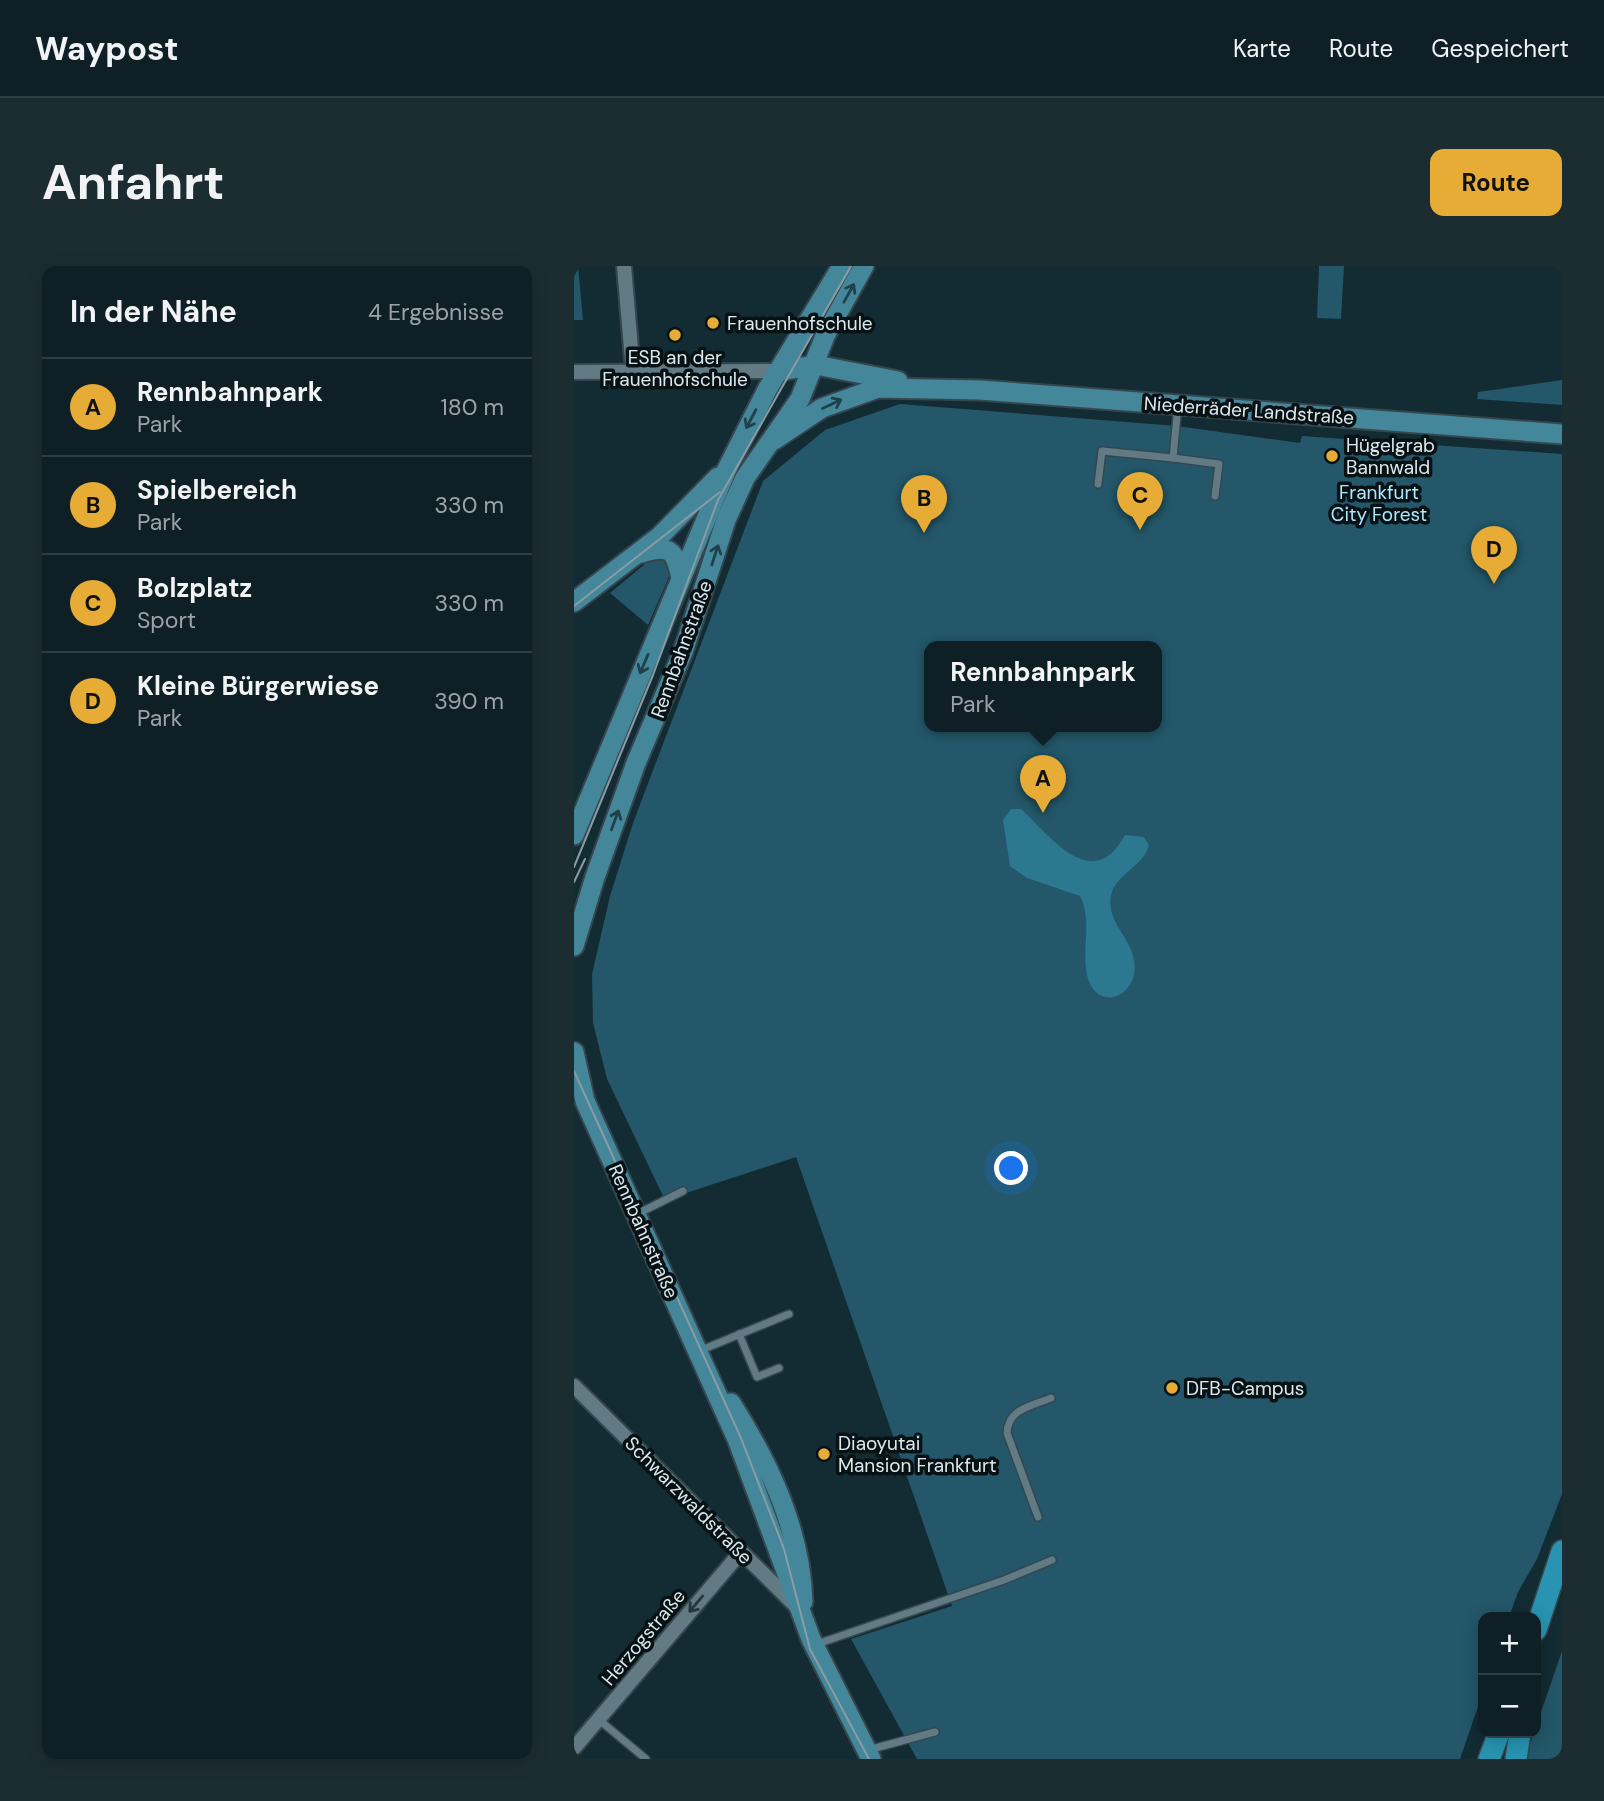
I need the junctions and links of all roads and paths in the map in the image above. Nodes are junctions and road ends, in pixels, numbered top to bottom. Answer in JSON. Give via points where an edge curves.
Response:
{"nodes":[{"id":1,"x":624,"y":266,"type":"edge"},
{"id":2,"x":842,"y":266,"type":"edge"},
{"id":3,"x":864,"y":266,"type":"edge"},
{"id":4,"x":779,"y":371,"type":"junction"},
{"id":5,"x":814,"y":371,"type":"junction"},
{"id":6,"x":574,"y":372,"type":"edge"},
{"id":7,"x":633,"y":372,"type":"junction"},
{"id":8,"x":878,"y":388,"type":"junction"},
{"id":9,"x":923,"y":391,"type":"junction"},
{"id":10,"x":1178,"y":404,"type":"junction"},
{"id":11,"x":1562,"y":434,"type":"edge"},
{"id":12,"x":774,"y":440,"type":"junction"},
{"id":13,"x":1173,"y":458,"type":"junction"},
{"id":14,"x":727,"y":468,"type":"junction"},
{"id":15,"x":745,"y":478,"type":"junction"},
{"id":16,"x":1098,"y":484,"type":"dead end"},
{"id":17,"x":1215,"y":496,"type":"dead end"},
{"id":18,"x":714,"y":500,"type":"junction"},
{"id":19,"x":674,"y":523,"type":"junction"},
{"id":20,"x":638,"y":554,"type":"junction"},
{"id":21,"x":681,"y":578,"type":"junction"},
{"id":22,"x":574,"y":602,"type":"edge"},
{"id":23,"x":574,"y":835,"type":"edge"},
{"id":24,"x":593,"y":882,"type":"junction"},
{"id":25,"x":574,"y":908,"type":"edge"},
{"id":26,"x":574,"y":946,"type":"edge"},
{"id":27,"x":574,"y":1052,"type":"edge"},
{"id":28,"x":580,"y":1093,"type":"edge"},
{"id":29,"x":683,"y":1191,"type":"dead end"},
{"id":30,"x":636,"y":1214,"type":"junction"},
{"id":31,"x":789,"y":1314,"type":"dead end"},
{"id":32,"x":739,"y":1335,"type":"junction"},
{"id":33,"x":700,"y":1356,"type":"junction"},
{"id":34,"x":779,"y":1368,"type":"dead end"},
{"id":35,"x":574,"y":1386,"type":"edge"},
{"id":36,"x":1051,"y":1398,"type":"dead end"},
{"id":37,"x":742,"y":1420,"type":"junction"},
{"id":38,"x":1038,"y":1517,"type":"dead end"},
{"id":39,"x":1562,"y":1551,"type":"edge"},
{"id":40,"x":741,"y":1552,"type":"junction"},
{"id":41,"x":1052,"y":1560,"type":"dead end"},
{"id":42,"x":803,"y":1608,"type":"junction"},
{"id":43,"x":1541,"y":1615,"type":"edge"},
{"id":44,"x":813,"y":1645,"type":"junction"},
{"id":45,"x":598,"y":1720,"type":"junction"},
{"id":46,"x":935,"y":1732,"type":"dead end"},
{"id":47,"x":1497,"y":1738,"type":"edge"},
{"id":48,"x":1519,"y":1738,"type":"edge"},
{"id":49,"x":574,"y":1748,"type":"edge"},
{"id":50,"x":868,"y":1755,"type":"edge"},
{"id":51,"x":646,"y":1759,"type":"edge"},
{"id":52,"x":1489,"y":1759,"type":"edge"},
{"id":53,"x":1516,"y":1759,"type":"edge"}],
"edges":[{"from":1,"to":7,"type":"street"},
{"from":2,"to":4,"type":"main road","name":"Rennbahnstraße"},
{"from":5,"to":3,"type":"main road","name":"Rennbahnstraße","one_way":true,"via":[[825,337]]},
{"from":4,"to":5,"type":"main road","name":"Niederräder Landstraße"},
{"from":4,"to":7,"type":"street","name":"Niederräder Landstraße"},
{"from":4,"to":14,"type":"main road","name":"Rennbahnstraße","one_way":true},
{"from":5,"to":8,"type":"main road","name":"Niederräder Landstraße"},
{"from":5,"to":9,"type":"main road","name":"Niederräder Landstraße"},
{"from":5,"to":12,"type":"main road","name":"Rennbahnstraße"},
{"from":6,"to":7,"type":"street","name":"Niederräder Landstraße"},
{"from":8,"to":9,"type":"main road","name":"Niederräder Landstraße"},
{"from":12,"to":8,"type":"main road","name":"Niederräder Landstraße","one_way":true,"via":[[822,408]]},
{"from":9,"to":10,"type":"main road","name":"Niederräder Landstraße"},
{"from":10,"to":11,"type":"main road","name":"Niederräder Landstraße"},
{"from":10,"to":13,"type":"lane"},
{"from":12,"to":15,"type":"main road","name":"Rennbahnstraße"},
{"from":13,"to":16,"type":"lane","via":[[1102,451]]},
{"from":13,"to":17,"type":"lane","via":[[1219,464]]},
{"from":14,"to":18,"type":"main road","name":"Rennbahnstraße"},
{"from":14,"to":19,"type":"main road"},
{"from":15,"to":18,"type":"main road"},
{"from":24,"to":15,"type":"main road","name":"Rennbahnstraße","one_way":true},
{"from":18,"to":19,"type":"main road"},
{"from":18,"to":21,"type":"main road","name":"Rennbahnstraße"},
{"from":19,"to":20,"type":"main road"},
{"from":20,"to":21,"type":"main road","via":[[663,548],[671,551]]},
{"from":20,"to":22,"type":"main road"},
{"from":21,"to":23,"type":"main road","name":"Rennbahnstraße","one_way":true},
{"from":24,"to":25,"type":"main road"},
{"from":24,"to":26,"type":"main road","name":"Rennbahnstraße"},
{"from":27,"to":28,"type":"main road","name":"Rennbahnstraße"},
{"from":28,"to":30,"type":"main road","name":"Rennbahnstraße"},
{"from":29,"to":30,"type":"lane"},
{"from":30,"to":33,"type":"main road","name":"Rennbahnstraße"},
{"from":31,"to":32,"type":"lane"},
{"from":32,"to":33,"type":"lane"},
{"from":32,"to":34,"type":"lane","via":[[757,1377]]},
{"from":33,"to":37,"type":"main road","name":"Rennbahnstraße"},
{"from":33,"to":42,"type":"main road","name":"Rennbahnstraße"},
{"from":35,"to":40,"type":"street","name":"Schwarzwaldstraße"},
{"from":36,"to":38,"type":"lane","via":[[1012,1415],[1007,1423]]},
{"from":37,"to":42,"type":"lane","via":[[741,1438]]},
{"from":37,"to":42,"type":"main road","name":"Rennbahnstraße","via":[[764,1445],[796,1543]]},
{"from":39,"to":43,"type":"main road"},
{"from":40,"to":42,"type":"street","name":"Schwarzwaldstraße"},
{"from":40,"to":45,"type":"street","name":"Herzogstraße","one_way":true},
{"from":41,"to":44,"type":"lane"},
{"from":42,"to":44,"type":"main road","name":"Rennbahnstraße"},
{"from":44,"to":50,"type":"main road","name":"Rennbahnstraße"},
{"from":45,"to":49,"type":"street","name":"Herzogstraße"},
{"from":45,"to":51,"type":"lane"},
{"from":46,"to":50,"type":"lane"},
{"from":47,"to":52,"type":"main road"},
{"from":48,"to":53,"type":"main road"}]}
